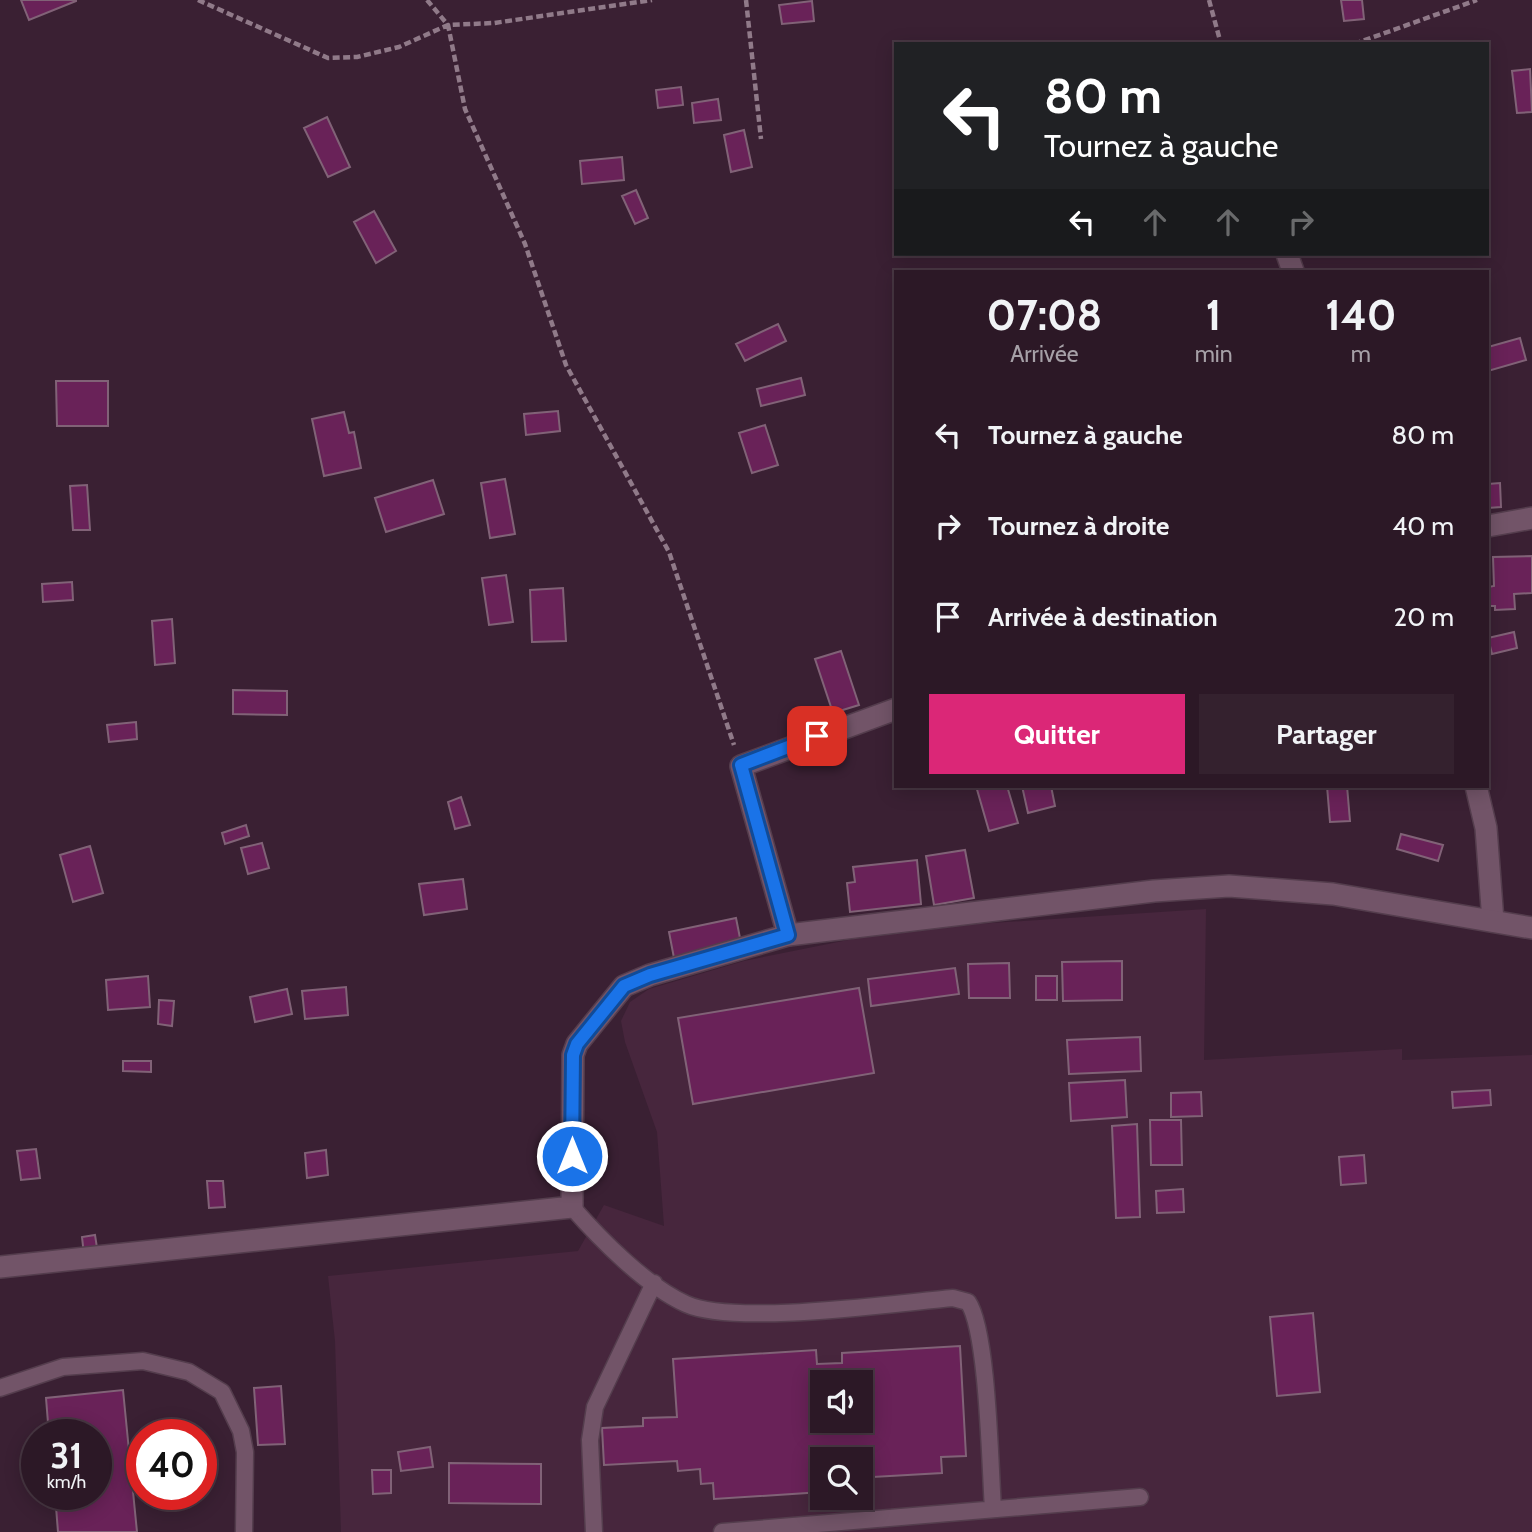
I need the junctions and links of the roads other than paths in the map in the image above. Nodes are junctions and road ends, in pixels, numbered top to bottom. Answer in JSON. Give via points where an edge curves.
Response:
{"nodes":[{"id":1,"x":1532,"y":518,"type":"edge"},
{"id":2,"x":1489,"y":526,"type":"edge"},
{"id":3,"x":894,"y":710,"type":"edge"},
{"id":4,"x":1476,"y":788,"type":"edge"},
{"id":5,"x":1493,"y":921,"type":"junction"},
{"id":6,"x":1532,"y":928,"type":"edge"},
{"id":7,"x":788,"y":935,"type":"junction"},
{"id":8,"x":572,"y":1207,"type":"junction"},
{"id":9,"x":0,"y":1267,"type":"edge"},
{"id":10,"x":654,"y":1283,"type":"junction"},
{"id":11,"x":0,"y":1388,"type":"edge"},
{"id":12,"x":1140,"y":1497,"type":"dead end"},
{"id":13,"x":993,"y":1509,"type":"junction"},
{"id":14,"x":244,"y":1532,"type":"edge"},
{"id":15,"x":594,"y":1532,"type":"edge"},
{"id":16,"x":722,"y":1532,"type":"edge"}],
"edges":[{"from":1,"to":2,"type":"street"},
{"from":3,"to":7,"type":"street","via":[[741,765]]},
{"from":4,"to":5,"type":"street","via":[[1486,828]]},
{"from":5,"to":6,"type":"street"},
{"from":5,"to":7,"type":"street","via":[[1333,894],[1229,886],[1140,892]]},
{"from":7,"to":8,"type":"street","via":[[650,975],[624,986],[605,1007],[573,1055]]},
{"from":8,"to":9,"type":"street"},
{"from":8,"to":10,"type":"lane"},
{"from":10,"to":13,"type":"lane","via":[[687,1305],[739,1313],[953,1298],[968,1302],[976,1314],[980,1340]]},
{"from":10,"to":15,"type":"lane","via":[[595,1407],[590,1440]]},
{"from":11,"to":14,"type":"lane","via":[[63,1367],[143,1361],[189,1372],[222,1392],[240,1431],[245,1452]]},
{"from":12,"to":13,"type":"lane"},
{"from":13,"to":16,"type":"lane"}]}
